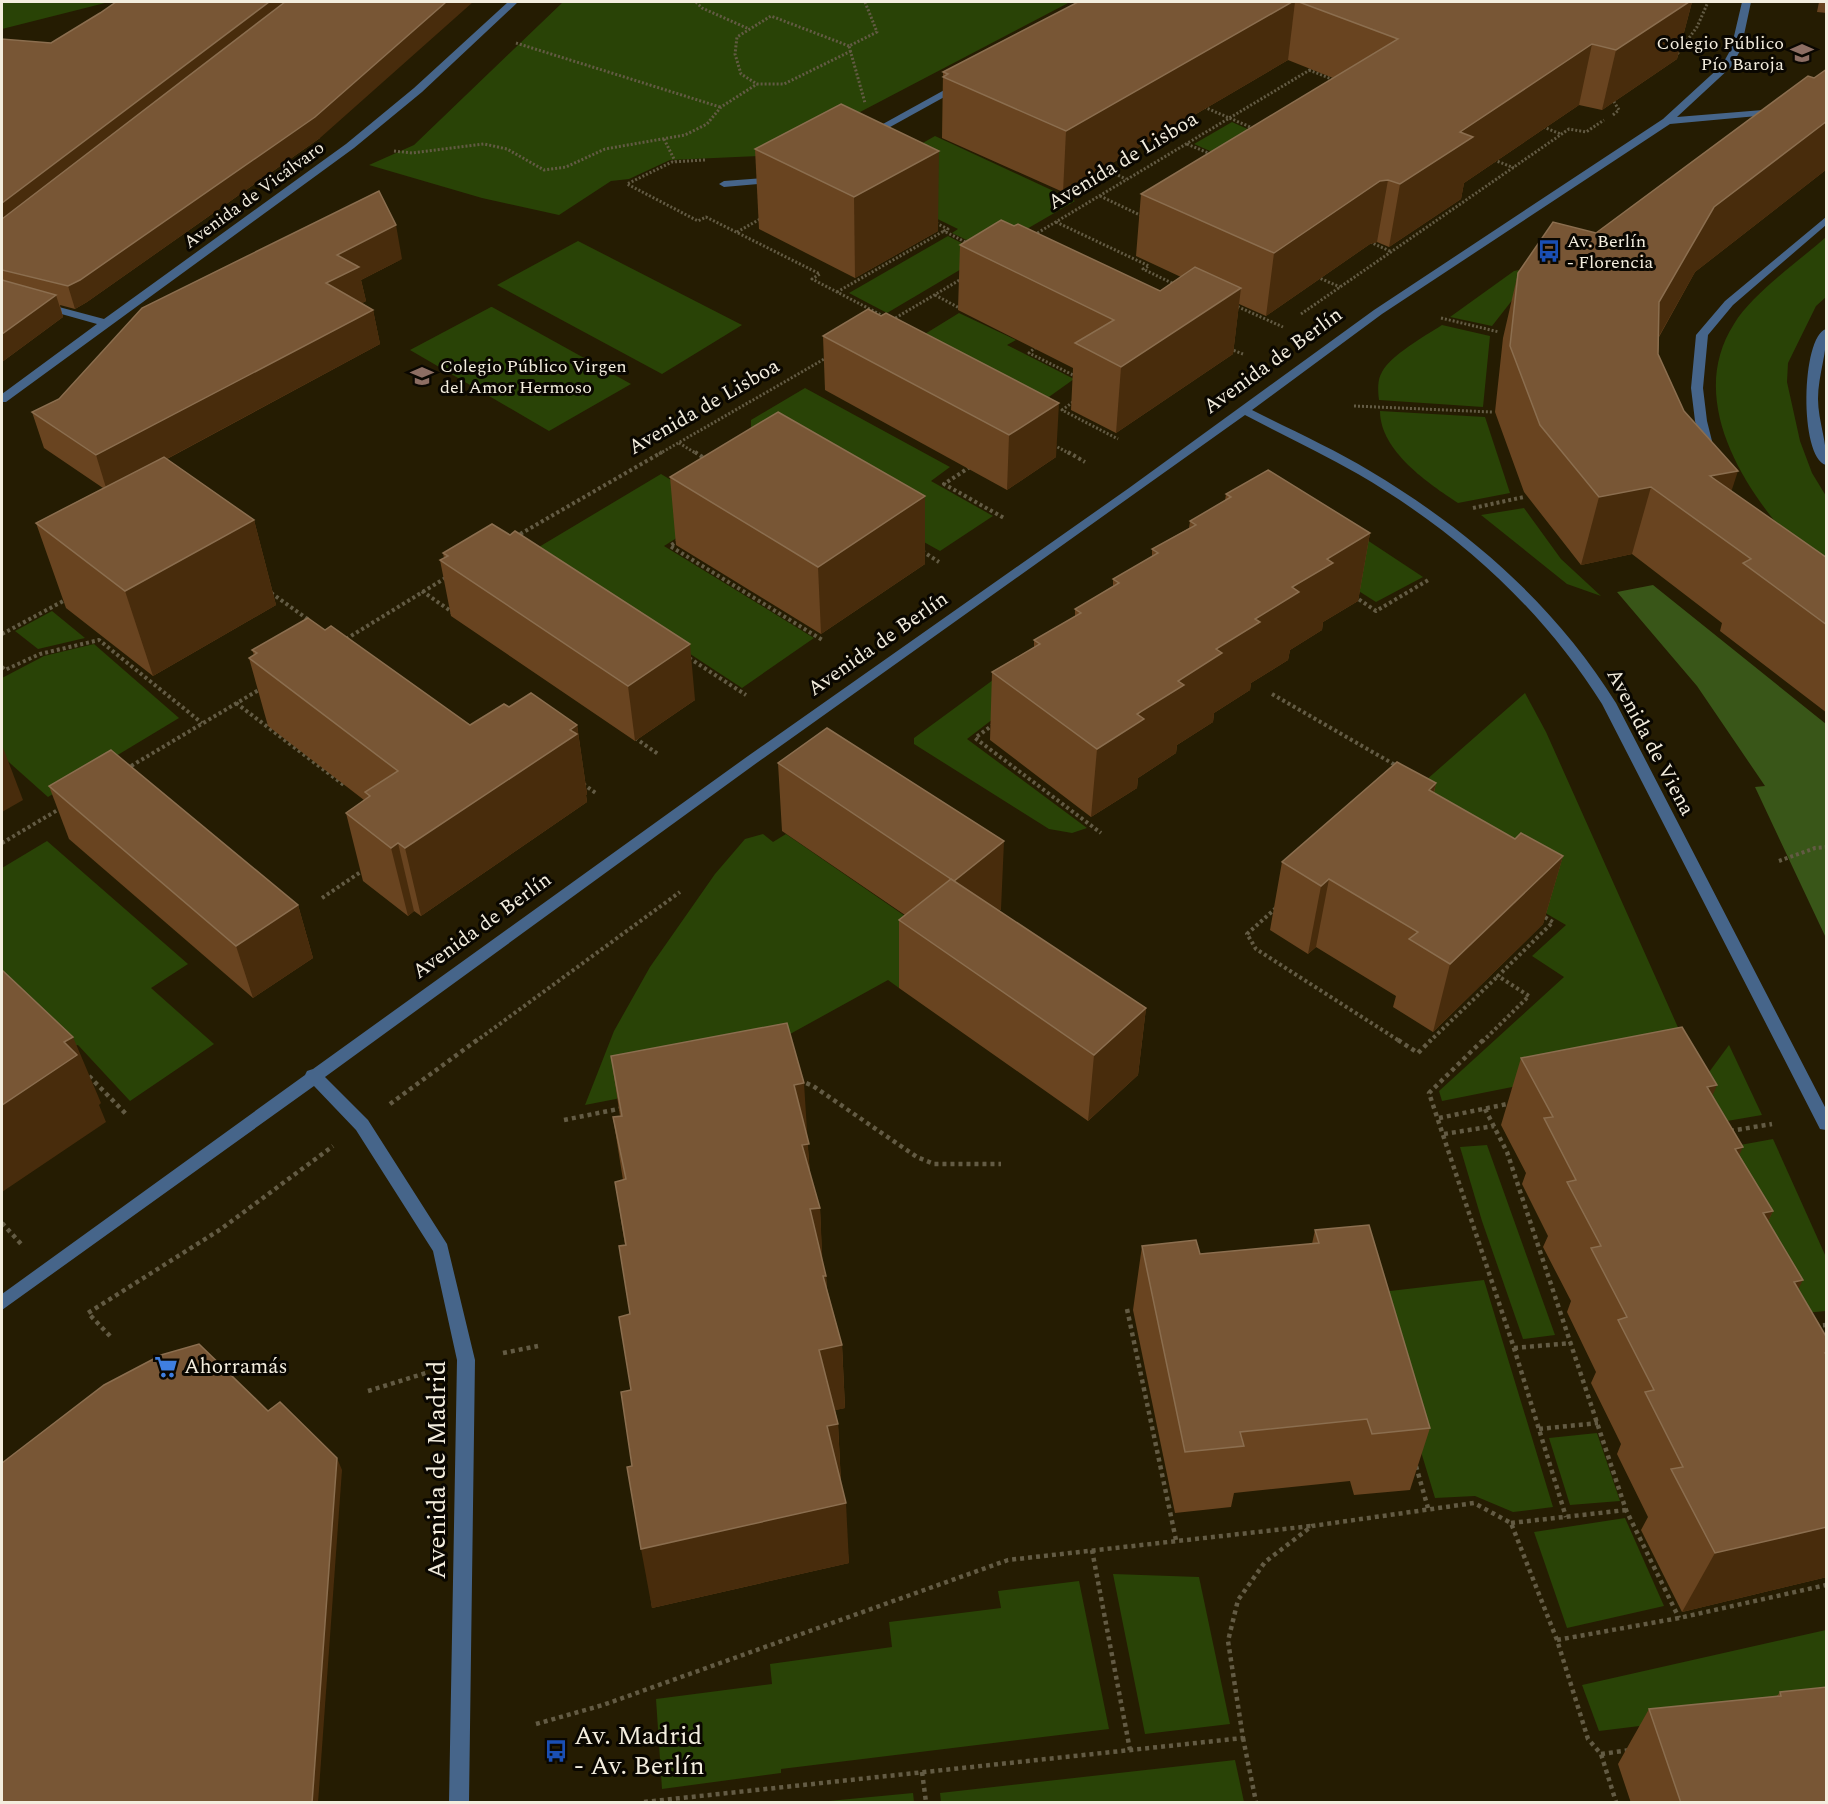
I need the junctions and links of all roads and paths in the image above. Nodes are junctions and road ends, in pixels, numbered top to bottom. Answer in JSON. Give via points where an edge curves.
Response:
{"nodes":[{"id":1,"x":513,"y":2,"type":"edge"},
{"id":2,"x":696,"y":2,"type":"edge"},
{"id":3,"x":865,"y":2,"type":"edge"},
{"id":4,"x":1708,"y":2,"type":"edge"},
{"id":5,"x":1746,"y":2,"type":"edge"},
{"id":6,"x":750,"y":29,"type":"junction"},
{"id":7,"x":512,"y":42,"type":"dead end"},
{"id":8,"x":849,"y":46,"type":"junction"},
{"id":9,"x":1667,"y":50,"type":"edge"},
{"id":10,"x":851,"y":51,"type":"junction"},
{"id":11,"x":1678,"y":54,"type":"junction"},
{"id":12,"x":1669,"y":62,"type":"edge"},
{"id":13,"x":1320,"y":63,"type":"edge"},
{"id":14,"x":1309,"y":70,"type":"junction"},
{"id":15,"x":967,"y":82,"type":"edge"},
{"id":16,"x":757,"y":84,"type":"junction"},
{"id":17,"x":1342,"y":84,"type":"edge"},
{"id":18,"x":1622,"y":94,"type":"edge"},
{"id":19,"x":1198,"y":105,"type":"edge"},
{"id":20,"x":721,"y":107,"type":"junction"},
{"id":21,"x":1784,"y":111,"type":"edge"},
{"id":22,"x":867,"y":112,"type":"dead end"},
{"id":23,"x":1229,"y":117,"type":"junction"},
{"id":24,"x":1667,"y":121,"type":"junction"},
{"id":25,"x":1540,"y":126,"type":"edge"},
{"id":26,"x":1259,"y":131,"type":"edge"},
{"id":27,"x":1562,"y":134,"type":"junction"},
{"id":28,"x":664,"y":139,"type":"junction"},
{"id":29,"x":862,"y":139,"type":"edge"},
{"id":30,"x":1186,"y":144,"type":"junction"},
{"id":31,"x":388,"y":149,"type":"dead end"},
{"id":32,"x":1217,"y":156,"type":"edge"},
{"id":33,"x":1492,"y":159,"type":"edge"},
{"id":34,"x":707,"y":160,"type":"dead end"},
{"id":35,"x":675,"y":161,"type":"junction"},
{"id":36,"x":1095,"y":164,"type":"edge"},
{"id":37,"x":1514,"y":168,"type":"junction"},
{"id":38,"x":789,"y":176,"type":"edge"},
{"id":39,"x":1127,"y":179,"type":"junction"},
{"id":40,"x":724,"y":184,"type":"dead end"},
{"id":41,"x":1462,"y":193,"type":"edge"},
{"id":42,"x":1099,"y":196,"type":"junction"},
{"id":43,"x":1471,"y":197,"type":"junction"},
{"id":44,"x":928,"y":219,"type":"dead end"},
{"id":45,"x":1150,"y":219,"type":"edge"},
{"id":46,"x":1827,"y":220,"type":"edge"},
{"id":47,"x":1056,"y":222,"type":"junction"},
{"id":48,"x":944,"y":231,"type":"junction"},
{"id":49,"x":1359,"y":238,"type":"edge"},
{"id":50,"x":1026,"y":240,"type":"edge"},
{"id":51,"x":975,"y":247,"type":"edge"},
{"id":52,"x":1392,"y":252,"type":"junction"},
{"id":53,"x":1310,"y":274,"type":"edge"},
{"id":54,"x":968,"y":275,"type":"edge"},
{"id":55,"x":1341,"y":287,"type":"junction"},
{"id":56,"x":1184,"y":288,"type":"edge"},
{"id":57,"x":837,"y":292,"type":"junction"},
{"id":58,"x":934,"y":295,"type":"junction"},
{"id":59,"x":1232,"y":303,"type":"dead end"},
{"id":60,"x":36,"y":304,"type":"edge"},
{"id":61,"x":965,"y":311,"type":"edge"},
{"id":62,"x":1301,"y":314,"type":"dead end"},
{"id":63,"x":1441,"y":318,"type":"dead end"},
{"id":64,"x":891,"y":320,"type":"junction"},
{"id":65,"x":105,"y":323,"type":"junction"},
{"id":66,"x":883,"y":325,"type":"edge"},
{"id":67,"x":1283,"y":327,"type":"dead end"},
{"id":68,"x":1827,"y":332,"type":"edge"},
{"id":69,"x":1499,"y":333,"type":"dead end"},
{"id":70,"x":1027,"y":342,"type":"edge"},
{"id":71,"x":1224,"y":346,"type":"edge"},
{"id":72,"x":1243,"y":354,"type":"dead end"},
{"id":73,"x":827,"y":357,"type":"edge"},
{"id":74,"x":1087,"y":382,"type":"edge"},
{"id":75,"x":1079,"y":398,"type":"dead end"},
{"id":76,"x":2,"y":399,"type":"edge"},
{"id":77,"x":1354,"y":406,"type":"dead end"},
{"id":78,"x":1244,"y":410,"type":"junction"},
{"id":79,"x":1492,"y":412,"type":"dead end"},
{"id":80,"x":1118,"y":439,"type":"dead end"},
{"id":81,"x":1046,"y":441,"type":"dead end"},
{"id":82,"x":679,"y":442,"type":"junction"},
{"id":83,"x":1827,"y":461,"type":"edge"},
{"id":84,"x":1085,"y":462,"type":"dead end"},
{"id":85,"x":716,"y":465,"type":"edge"},
{"id":86,"x":1716,"y":465,"type":"edge"},
{"id":87,"x":972,"y":466,"type":"edge"},
{"id":88,"x":1524,"y":497,"type":"dead end"},
{"id":89,"x":1469,"y":508,"type":"dead end"},
{"id":90,"x":1004,"y":518,"type":"dead end"},
{"id":91,"x":688,"y":534,"type":"edge"},
{"id":92,"x":506,"y":542,"type":"edge"},
{"id":93,"x":919,"y":550,"type":"dead end"},
{"id":94,"x":939,"y":562,"type":"dead end"},
{"id":95,"x":449,"y":576,"type":"edge"},
{"id":96,"x":1430,"y":579,"type":"dead end"},
{"id":97,"x":264,"y":588,"type":"dead end"},
{"id":98,"x":422,"y":591,"type":"junction"},
{"id":99,"x":1347,"y":591,"type":"edge"},
{"id":100,"x":73,"y":595,"type":"edge"},
{"id":101,"x":460,"y":618,"type":"edge"},
{"id":102,"x":312,"y":622,"type":"edge"},
{"id":103,"x":2,"y":634,"type":"edge"},
{"id":104,"x":824,"y":641,"type":"dead end"},
{"id":105,"x":341,"y":642,"type":"edge"},
{"id":106,"x":682,"y":654,"type":"dead end"},
{"id":107,"x":2,"y":667,"type":"edge"},
{"id":108,"x":266,"y":686,"type":"edge"},
{"id":109,"x":1272,"y":694,"type":"dead end"},
{"id":110,"x":746,"y":695,"type":"dead end"},
{"id":111,"x":236,"y":703,"type":"junction"},
{"id":112,"x":1003,"y":717,"type":"dead end"},
{"id":113,"x":202,"y":723,"type":"junction"},
{"id":114,"x":632,"y":735,"type":"edge"},
{"id":115,"x":658,"y":754,"type":"dead end"},
{"id":116,"x":1399,"y":768,"type":"edge"},
{"id":117,"x":121,"y":772,"type":"edge"},
{"id":118,"x":578,"y":781,"type":"dead end"},
{"id":119,"x":348,"y":788,"type":"edge"},
{"id":120,"x":597,"y":794,"type":"dead end"},
{"id":121,"x":61,"y":808,"type":"edge"},
{"id":122,"x":1101,"y":833,"type":"dead end"},
{"id":123,"x":2,"y":843,"type":"edge"},
{"id":124,"x":1827,"y":847,"type":"edge"},
{"id":125,"x":1779,"y":861,"type":"dead end"},
{"id":126,"x":368,"y":868,"type":"edge"},
{"id":127,"x":322,"y":898,"type":"dead end"},
{"id":128,"x":1279,"y":906,"type":"dead end"},
{"id":129,"x":1534,"y":911,"type":"edge"},
{"id":130,"x":1498,"y":976,"type":"junction"},
{"id":131,"x":81,"y":1069,"type":"dead end"},
{"id":132,"x":313,"y":1075,"type":"junction"},
{"id":133,"x":796,"y":1078,"type":"edge"},
{"id":134,"x":1519,"y":1102,"type":"dead end"},
{"id":135,"x":631,"y":1106,"type":"edge"},
{"id":136,"x":1485,"y":1108,"type":"junction"},
{"id":137,"x":126,"y":1114,"type":"dead end"},
{"id":138,"x":1439,"y":1118,"type":"junction"},
{"id":139,"x":564,"y":1120,"type":"dead end"},
{"id":140,"x":1772,"y":1124,"type":"dead end"},
{"id":141,"x":1827,"y":1124,"type":"edge"},
{"id":142,"x":1494,"y":1126,"type":"junction"},
{"id":143,"x":1719,"y":1133,"type":"edge"},
{"id":144,"x":1444,"y":1134,"type":"junction"},
{"id":145,"x":1001,"y":1164,"type":"dead end"},
{"id":146,"x":2,"y":1223,"type":"edge"},
{"id":147,"x":23,"y":1246,"type":"dead end"},
{"id":148,"x":2,"y":1303,"type":"edge"},
{"id":149,"x":1127,"y":1309,"type":"dead end"},
{"id":150,"x":1827,"y":1325,"type":"edge"},
{"id":151,"x":1806,"y":1327,"type":"edge"},
{"id":152,"x":1572,"y":1343,"type":"junction"},
{"id":153,"x":1514,"y":1348,"type":"junction"},
{"id":154,"x":1598,"y":1423,"type":"junction"},
{"id":155,"x":1539,"y":1428,"type":"junction"},
{"id":156,"x":1415,"y":1463,"type":"edge"},
{"id":157,"x":1428,"y":1508,"type":"junction"},
{"id":158,"x":1626,"y":1510,"type":"junction"},
{"id":159,"x":1566,"y":1517,"type":"junction"},
{"id":160,"x":1511,"y":1523,"type":"junction"},
{"id":161,"x":1312,"y":1526,"type":"junction"},
{"id":162,"x":1176,"y":1540,"type":"junction"},
{"id":163,"x":1092,"y":1550,"type":"junction"},
{"id":164,"x":1827,"y":1585,"type":"edge"},
{"id":165,"x":1679,"y":1618,"type":"junction"},
{"id":166,"x":1557,"y":1641,"type":"junction"},
{"id":167,"x":536,"y":1724,"type":"dead end"},
{"id":168,"x":1243,"y":1738,"type":"junction"},
{"id":169,"x":1130,"y":1750,"type":"junction"},
{"id":170,"x":1637,"y":1750,"type":"dead end"},
{"id":171,"x":1601,"y":1754,"type":"junction"},
{"id":172,"x":922,"y":1772,"type":"junction"},
{"id":173,"x":459,"y":1803,"type":"edge"},
{"id":174,"x":644,"y":1803,"type":"edge"},
{"id":175,"x":926,"y":1803,"type":"edge"},
{"id":176,"x":1256,"y":1803,"type":"edge"},
{"id":177,"x":1616,"y":1803,"type":"edge"}],
"edges":[{"from":1,"to":65,"type":"street","name":"Avenida de Vicálvaro","via":[[418,90],[350,146]]},
{"from":2,"to":6,"type":"path"},
{"from":3,"to":8,"type":"path","via":[[877,32]]},
{"from":4,"to":11,"type":"path"},
{"from":5,"to":24,"type":"street","name":"Avenida de Berlín","via":[[1736,49],[1726,67]]},
{"from":6,"to":8,"type":"path","via":[[771,16]]},
{"from":6,"to":16,"type":"path","via":[[737,37],[735,54],[741,74]]},
{"from":7,"to":20,"type":"path"},
{"from":8,"to":10,"type":"path"},
{"from":9,"to":11,"type":"path"},
{"from":10,"to":16,"type":"path","via":[[784,84]]},
{"from":10,"to":22,"type":"path"},
{"from":11,"to":12,"type":"path"},
{"from":13,"to":14,"type":"path","name":"Avenida de Lisboa"},
{"from":14,"to":17,"type":"path"},
{"from":14,"to":23,"type":"path","name":"Avenida de Lisboa"},
{"from":15,"to":29,"type":"street"},
{"from":16,"to":20,"type":"path"},
{"from":18,"to":27,"type":"path","via":[[1612,100],[1619,110],[1612,115],[1586,132],[1569,129]]},
{"from":19,"to":23,"type":"path"},
{"from":20,"to":28,"type":"path","via":[[707,124],[685,135]]},
{"from":21,"to":24,"type":"street"},
{"from":23,"to":26,"type":"path"},
{"from":23,"to":30,"type":"path","name":"Avenida de Lisboa"},
{"from":24,"to":78,"type":"street","name":"Avenida de Berlín","via":[[1378,312]]},
{"from":25,"to":27,"type":"path"},
{"from":27,"to":37,"type":"path"},
{"from":28,"to":31,"type":"path","via":[[605,149],[566,167],[544,170],[507,149],[484,144],[412,153]]},
{"from":28,"to":35,"type":"path"},
{"from":30,"to":32,"type":"path"},
{"from":30,"to":39,"type":"path","name":"Avenida de Lisboa"},
{"from":33,"to":37,"type":"path"},
{"from":34,"to":35,"type":"path"},
{"from":35,"to":57,"type":"path","via":[[627,184],[698,221],[706,217],[820,274],[812,279]]},
{"from":36,"to":39,"type":"path"},
{"from":37,"to":43,"type":"path"},
{"from":38,"to":40,"type":"street","via":[[769,182]]},
{"from":39,"to":42,"type":"path","name":"Avenida de Lisboa"},
{"from":41,"to":43,"type":"path"},
{"from":42,"to":45,"type":"path"},
{"from":42,"to":47,"type":"path","name":"Avenida de Lisboa"},
{"from":43,"to":52,"type":"path"},
{"from":44,"to":48,"type":"path","via":[[948,229]]},
{"from":46,"to":86,"type":"street","via":[[1729,303],[1702,335],[1697,388],[1701,421]]},
{"from":47,"to":50,"type":"path","name":"Avenida de Lisboa"},
{"from":47,"to":56,"type":"path","via":[[1149,266],[1143,269]]},
{"from":48,"to":51,"type":"path"},
{"from":48,"to":57,"type":"path"},
{"from":49,"to":52,"type":"path"},
{"from":52,"to":55,"type":"path"},
{"from":53,"to":55,"type":"path"},
{"from":54,"to":58,"type":"path"},
{"from":55,"to":62,"type":"path"},
{"from":57,"to":64,"type":"path"},
{"from":58,"to":61,"type":"path"},
{"from":58,"to":64,"type":"path"},
{"from":59,"to":67,"type":"path"},
{"from":60,"to":65,"type":"street"},
{"from":63,"to":69,"type":"path"},
{"from":64,"to":66,"type":"path"},
{"from":65,"to":76,"type":"street","name":"Avenida de Vicálvaro"},
{"from":68,"to":83,"type":"street","via":[[1814,365],[1814,425]]},
{"from":70,"to":74,"type":"path","via":[[1038,348],[1029,353]]},
{"from":71,"to":72,"type":"path"},
{"from":73,"to":82,"type":"path","name":"Avenida de Lisboa"},
{"from":75,"to":80,"type":"path","via":[[1062,410]]},
{"from":77,"to":79,"type":"path"},
{"from":78,"to":132,"type":"street","name":"Avenida de Berlín"},
{"from":78,"to":141,"type":"street","name":"Avenida de Viena","via":[[1382,483],[1472,549],[1528,599],[1575,652],[1609,703]]},
{"from":81,"to":84,"type":"path"},
{"from":82,"to":85,"type":"path"},
{"from":82,"to":92,"type":"path","name":"Avenida de Lisboa"},
{"from":87,"to":90,"type":"path","via":[[944,484]]},
{"from":88,"to":89,"type":"path"},
{"from":91,"to":104,"type":"path","via":[[670,546]]},
{"from":93,"to":94,"type":"path"},
{"from":95,"to":98,"type":"path"},
{"from":96,"to":99,"type":"path","via":[[1376,611]]},
{"from":97,"to":102,"type":"path"},
{"from":98,"to":101,"type":"path"},
{"from":98,"to":105,"type":"path"},
{"from":100,"to":103,"type":"path"},
{"from":106,"to":110,"type":"path"},
{"from":107,"to":113,"type":"path","via":[[5,670],[40,654],[99,640]]},
{"from":108,"to":111,"type":"path"},
{"from":109,"to":116,"type":"path"},
{"from":111,"to":113,"type":"path"},
{"from":111,"to":119,"type":"path"},
{"from":112,"to":122,"type":"path","via":[[975,738]]},
{"from":113,"to":117,"type":"path"},
{"from":114,"to":115,"type":"path"},
{"from":118,"to":120,"type":"path"},
{"from":121,"to":123,"type":"path"},
{"from":124,"to":125,"type":"path","via":[[1819,846],[1792,860]]},
{"from":126,"to":127,"type":"path"},
{"from":128,"to":130,"type":"path","via":[[1247,934],[1256,949],[1418,1053]]},
{"from":129,"to":130,"type":"path","via":[[1553,922]]},
{"from":130,"to":138,"type":"path","via":[[1529,996],[1429,1093]]},
{"from":131,"to":137,"type":"path"},
{"from":132,"to":148,"type":"street","name":"Avenida de Berlín"},
{"from":132,"to":173,"type":"street","name":"Avenida de Madrid","via":[[362,1125],[441,1249],[466,1360]]},
{"from":133,"to":145,"type":"path","via":[[917,1157],[934,1164]]},
{"from":134,"to":136,"type":"path"},
{"from":135,"to":139,"type":"path"},
{"from":136,"to":138,"type":"path"},
{"from":136,"to":142,"type":"path"},
{"from":138,"to":144,"type":"path"},
{"from":140,"to":143,"type":"path"},
{"from":142,"to":144,"type":"path"},
{"from":142,"to":152,"type":"path","via":[[1507,1152]]},
{"from":144,"to":153,"type":"path"},
{"from":146,"to":147,"type":"path"},
{"from":149,"to":162,"type":"path"},
{"from":150,"to":151,"type":"path"},
{"from":152,"to":153,"type":"path"},
{"from":152,"to":154,"type":"path"},
{"from":153,"to":155,"type":"path"},
{"from":154,"to":155,"type":"path"},
{"from":154,"to":158,"type":"path"},
{"from":155,"to":159,"type":"path"},
{"from":156,"to":157,"type":"path"},
{"from":157,"to":160,"type":"path","via":[[1474,1503]]},
{"from":157,"to":161,"type":"path"},
{"from":158,"to":159,"type":"path"},
{"from":158,"to":165,"type":"path"},
{"from":159,"to":160,"type":"path"},
{"from":160,"to":166,"type":"path"},
{"from":161,"to":162,"type":"path"},
{"from":161,"to":168,"type":"path","via":[[1264,1562],[1238,1600],[1228,1641]]},
{"from":162,"to":163,"type":"path"},
{"from":163,"to":167,"type":"path","via":[[1008,1560],[603,1705]]},
{"from":163,"to":169,"type":"path"},
{"from":164,"to":165,"type":"path"},
{"from":165,"to":166,"type":"path"},
{"from":166,"to":171,"type":"path","via":[[1588,1739]]},
{"from":168,"to":169,"type":"path"},
{"from":168,"to":176,"type":"path"},
{"from":169,"to":172,"type":"path"},
{"from":170,"to":171,"type":"path"},
{"from":171,"to":177,"type":"path"},
{"from":172,"to":174,"type":"path"},
{"from":172,"to":175,"type":"path"}]}
